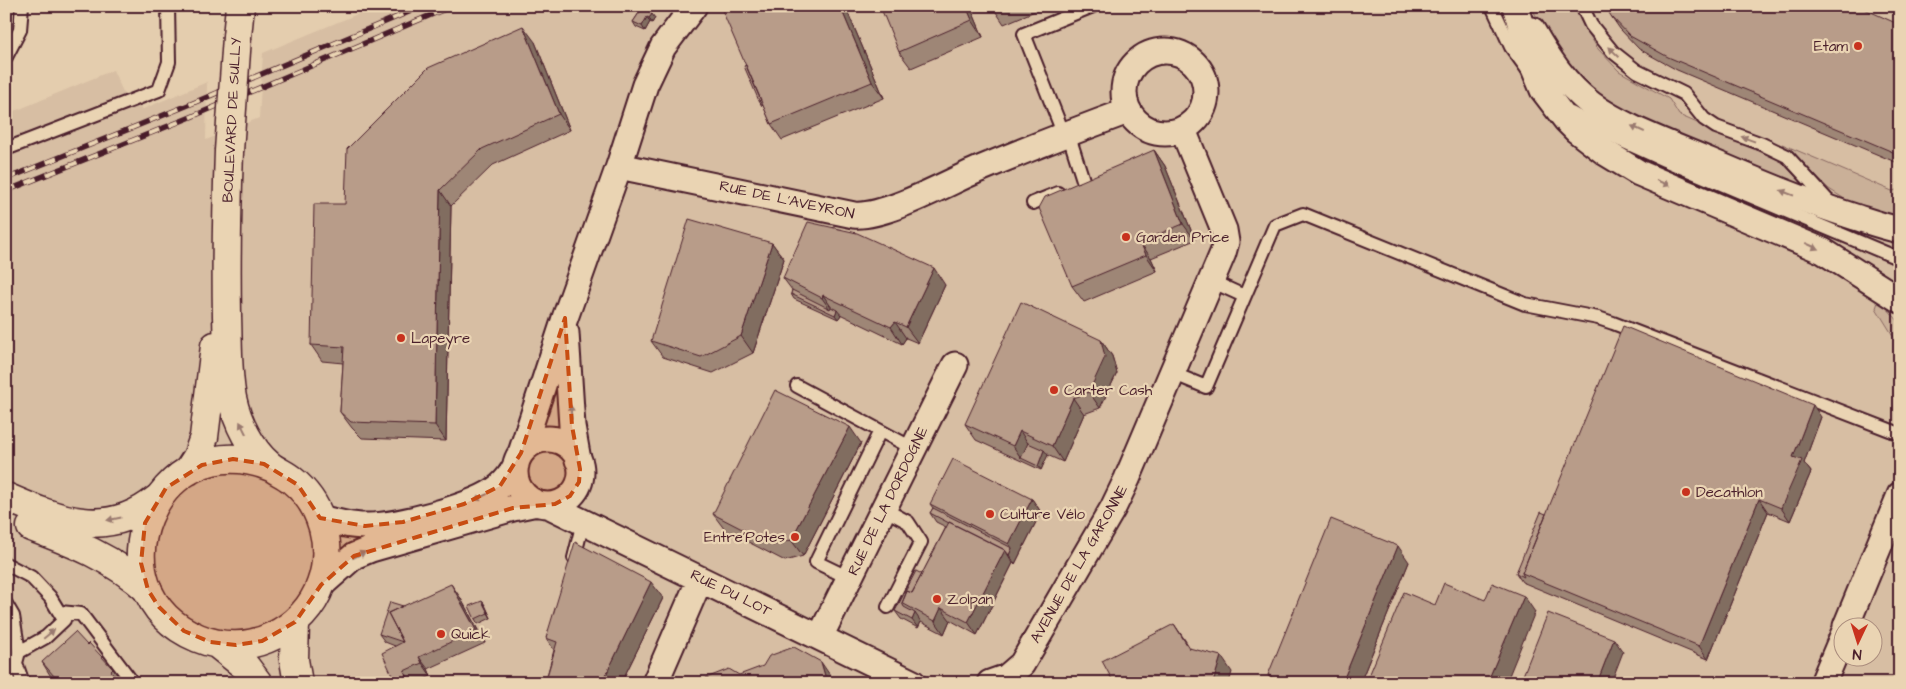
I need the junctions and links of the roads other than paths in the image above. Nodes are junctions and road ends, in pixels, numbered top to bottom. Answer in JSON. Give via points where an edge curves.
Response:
{"nodes":[{"id":1,"x":22,"y":6,"type":"edge"},
{"id":2,"x":168,"y":6,"type":"edge"},
{"id":3,"x":240,"y":6,"type":"edge"},
{"id":4,"x":694,"y":6,"type":"edge"},
{"id":5,"x":1094,"y":6,"type":"edge"},
{"id":6,"x":1492,"y":6,"type":"edge"},
{"id":7,"x":1516,"y":6,"type":"edge"},
{"id":8,"x":1582,"y":6,"type":"edge"},
{"id":9,"x":6,"y":57,"type":"edge"},
{"id":10,"x":1544,"y":90,"type":"junction"},
{"id":11,"x":1128,"y":111,"type":"junction"},
{"id":12,"x":1183,"y":130,"type":"junction"},
{"id":13,"x":1066,"y":134,"type":"junction"},
{"id":14,"x":6,"y":148,"type":"edge"},
{"id":15,"x":619,"y":166,"type":"junction"},
{"id":16,"x":1033,"y":203,"type":"dead end"},
{"id":17,"x":1838,"y":212,"type":"junction"},
{"id":18,"x":1900,"y":230,"type":"edge"},
{"id":19,"x":226,"y":235,"type":"junction"},
{"id":20,"x":1900,"y":259,"type":"edge"},
{"id":21,"x":1211,"y":281,"type":"junction"},
{"id":22,"x":1244,"y":296,"type":"junction"},
{"id":23,"x":1900,"y":300,"type":"edge"},
{"id":24,"x":565,"y":318,"type":"junction"},
{"id":25,"x":955,"y":365,"type":"dead end"},
{"id":26,"x":1172,"y":373,"type":"junction"},
{"id":27,"x":797,"y":386,"type":"dead end"},
{"id":28,"x":880,"y":431,"type":"junction"},
{"id":29,"x":1900,"y":434,"type":"edge"},
{"id":30,"x":914,"y":449,"type":"junction"},
{"id":31,"x":518,"y":459,"type":"junction"},
{"id":32,"x":271,"y":467,"type":"junction"},
{"id":33,"x":188,"y":471,"type":"junction"},
{"id":34,"x":578,"y":471,"type":"junction"},
{"id":35,"x":1900,"y":495,"type":"edge"},
{"id":36,"x":6,"y":497,"type":"edge"},
{"id":37,"x":157,"y":499,"type":"junction"},
{"id":38,"x":543,"y":504,"type":"junction"},
{"id":39,"x":884,"y":509,"type":"junction"},
{"id":40,"x":6,"y":517,"type":"edge"},
{"id":41,"x":320,"y":518,"type":"junction"},
{"id":42,"x":592,"y":526,"type":"junction"},
{"id":43,"x":6,"y":564,"type":"edge"},
{"id":44,"x":570,"y":570,"type":"edge"},
{"id":45,"x":700,"y":578,"type":"junction"},
{"id":46,"x":849,"y":578,"type":"junction"},
{"id":47,"x":321,"y":585,"type":"junction"},
{"id":48,"x":148,"y":590,"type":"junction"},
{"id":49,"x":6,"y":604,"type":"edge"},
{"id":50,"x":888,"y":607,"type":"dead end"},
{"id":51,"x":60,"y":612,"type":"junction"},
{"id":52,"x":1850,"y":616,"type":"edge"},
{"id":53,"x":295,"y":622,"type":"junction"},
{"id":54,"x":820,"y":637,"type":"junction"},
{"id":55,"x":217,"y":644,"type":"junction"},
{"id":56,"x":19,"y":652,"type":"junction"},
{"id":57,"x":1834,"y":656,"type":"edge"},
{"id":58,"x":1020,"y":673,"type":"edge"},
{"id":59,"x":909,"y":682,"type":"edge"},
{"id":60,"x":23,"y":683,"type":"edge"},
{"id":61,"x":133,"y":683,"type":"edge"},
{"id":62,"x":258,"y":683,"type":"edge"},
{"id":63,"x":298,"y":683,"type":"edge"},
{"id":64,"x":655,"y":683,"type":"edge"},
{"id":65,"x":990,"y":683,"type":"edge"},
{"id":66,"x":1823,"y":683,"type":"edge"}],
"edges":[{"from":1,"to":9,"type":"lane","via":[[20,30]]},
{"from":2,"to":14,"type":"lane","via":[[168,62],[159,90]]},
{"from":3,"to":19,"type":"main road","name":"BOULEVARD DE SULLY","bridge":true},
{"from":4,"to":15,"type":"street","via":[[663,47],[648,78]]},
{"from":5,"to":13,"type":"lane","via":[[1024,34]]},
{"from":6,"to":10,"type":"lane","via":[[1511,46]]},
{"from":7,"to":10,"type":"street","via":[[1532,66]]},
{"from":17,"to":7,"type":"street","one_way":true,"via":[[1671,144],[1592,104],[1566,81],[1552,63]]},
{"from":17,"to":8,"type":"lane","one_way":true,"via":[[1787,156],[1716,127],[1704,119],[1684,94],[1637,72],[1613,52],[1591,24]]},
{"from":10,"to":20,"type":"lane","via":[[1572,114],[1620,140]]},
{"from":10,"to":23,"type":"street","one_way":true,"via":[[1576,130],[1639,173],[1822,251]]},
{"from":11,"to":12,"type":"street","via":[[1145,129],[1170,134]]},
{"from":11,"to":12,"type":"street","via":[[1124,83],[1139,59],[1152,52],[1166,50],[1179,53],[1201,70],[1207,97],[1203,111]]},
{"from":11,"to":13,"type":"street","name":"RUE DE L'AVEYRON"},
{"from":12,"to":21,"type":"street","name":"AVENUE DE LA GARONNE","via":[[1224,230],[1226,242]]},
{"from":13,"to":15,"type":"street","name":"RUE DE L'AVEYRON","via":[[889,209],[863,216]]},
{"from":13,"to":16,"type":"lane","via":[[1080,185]]},
{"from":15,"to":24,"type":"street"},
{"from":17,"to":18,"type":"street"},
{"from":32,"to":19,"type":"main road","one_way":true,"via":[[246,435],[232,398]]},
{"from":19,"to":33,"type":"main road","via":[[204,437]]},
{"from":21,"to":22,"type":"lane"},
{"from":21,"to":26,"type":"street","name":"AVENUE DE LA GARONNE"},
{"from":22,"to":26,"type":"lane","via":[[1206,387]]},
{"from":22,"to":29,"type":"lane","via":[[1275,226],[1303,214],[1525,304],[1613,323]]},
{"from":24,"to":31,"type":"street"},
{"from":34,"to":24,"type":"street","one_way":true},
{"from":25,"to":30,"type":"street","name":"RUE DE LA DORDOGNE"},
{"from":26,"to":58,"type":"street","name":"AVENUE DE LA GARONNE","via":[[1113,508]]},
{"from":27,"to":28,"type":"lane"},
{"from":28,"to":30,"type":"lane"},
{"from":28,"to":46,"type":"lane","via":[[816,562]]},
{"from":30,"to":39,"type":"street","name":"RUE DE LA DORDOGNE"},
{"from":31,"to":34,"type":"street","via":[[539,440],[553,440],[568,446]]},
{"from":31,"to":38,"type":"street","via":[[515,476],[520,489],[527,497]]},
{"from":31,"to":41,"type":"street","one_way":true,"via":[[500,486],[464,504],[403,522],[364,526]]},
{"from":32,"to":33,"type":"main road","via":[[233,459],[209,462]]},
{"from":32,"to":41,"type":"main road","via":[[292,479],[303,490]]},
{"from":33,"to":37,"type":"main road"},
{"from":34,"to":38,"type":"street","via":[[570,496],[560,502]]},
{"from":34,"to":42,"type":"street"},
{"from":35,"to":52,"type":"street"},
{"from":37,"to":36,"type":"main road","one_way":true,"via":[[129,516],[85,523],[47,515]]},
{"from":37,"to":48,"type":"main road","via":[[145,523],[141,543],[141,563]]},
{"from":38,"to":42,"type":"street","name":"RUE DU LOT"},
{"from":47,"to":38,"type":"street","one_way":true,"via":[[354,556],[370,549],[513,508]]},
{"from":39,"to":46,"type":"street","name":"RUE DE LA DORDOGNE"},
{"from":39,"to":50,"type":"lane","via":[[908,522],[921,542]]},
{"from":40,"to":48,"type":"main road","via":[[80,545],[127,571]]},
{"from":41,"to":47,"type":"main road","via":[[327,551]]},
{"from":42,"to":44,"type":"lane"},
{"from":42,"to":45,"type":"street","name":"RUE DU LOT"},
{"from":43,"to":51,"type":"lane","via":[[31,576]]},
{"from":45,"to":54,"type":"street","name":"RUE DU LOT"},
{"from":45,"to":64,"type":"street"},
{"from":46,"to":54,"type":"street","name":"RUE DE LA DORDOGNE"},
{"from":47,"to":53,"type":"main road","via":[[309,607]]},
{"from":48,"to":55,"type":"main road","via":[[163,613],[178,627]]},
{"from":49,"to":56,"type":"lane","via":[[13,616]]},
{"from":56,"to":51,"type":"lane","one_way":true,"via":[[46,637],[64,620]]},
{"from":51,"to":61,"type":"lane","via":[[81,614]]},
{"from":53,"to":55,"type":"main road","via":[[262,641],[243,645]]},
{"from":53,"to":63,"type":"main road","via":[[294,660]]},
{"from":54,"to":59,"type":"street","name":"RUE DU LOT"},
{"from":55,"to":62,"type":"main road","via":[[246,667]]},
{"from":56,"to":60,"type":"lane","via":[[16,663]]},
{"from":57,"to":66,"type":"street"},
{"from":58,"to":65,"type":"street"}]}
